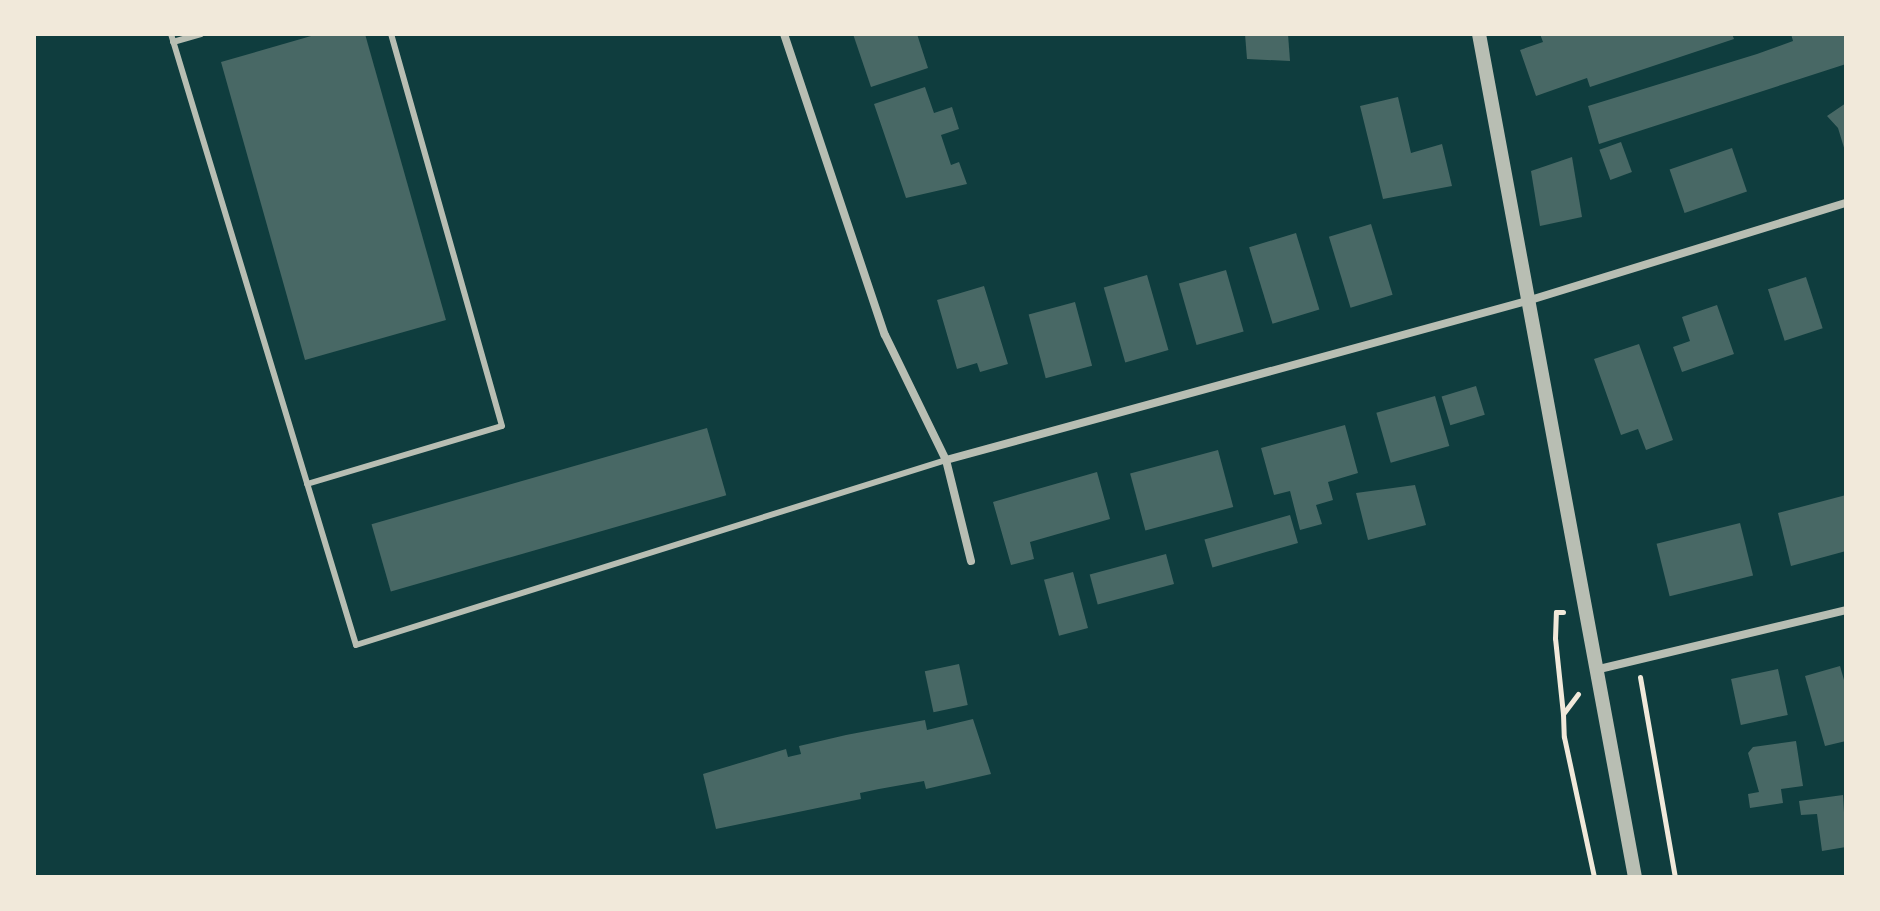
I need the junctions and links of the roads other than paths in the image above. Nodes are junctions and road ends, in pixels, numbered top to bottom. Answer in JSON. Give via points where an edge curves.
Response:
{"nodes":[{"id":1,"x":201,"y":34,"type":"edge"},
{"id":2,"x":391,"y":34,"type":"edge"},
{"id":3,"x":784,"y":34,"type":"edge"},
{"id":4,"x":1479,"y":34,"type":"edge"},
{"id":5,"x":172,"y":38,"type":"edge"},
{"id":6,"x":1846,"y":203,"type":"edge"},
{"id":7,"x":1527,"y":301,"type":"junction"},
{"id":8,"x":946,"y":460,"type":"junction"},
{"id":9,"x":307,"y":484,"type":"junction"},
{"id":10,"x":971,"y":561,"type":"dead end"},
{"id":11,"x":1846,"y":610,"type":"edge"},
{"id":12,"x":1595,"y":670,"type":"junction"},
{"id":13,"x":1635,"y":877,"type":"edge"}],
"edges":[{"from":1,"to":5,"type":"lane"},
{"from":2,"to":9,"type":"lane","via":[[502,426]]},
{"from":3,"to":8,"type":"street","via":[[885,335]]},
{"from":4,"to":7,"type":"street"},
{"from":5,"to":9,"type":"lane"},
{"from":6,"to":7,"type":"street"},
{"from":7,"to":8,"type":"street"},
{"from":7,"to":12,"type":"street"},
{"from":8,"to":9,"type":"lane","via":[[356,645]]},
{"from":8,"to":10,"type":"street"},
{"from":11,"to":12,"type":"street"},
{"from":12,"to":13,"type":"street"}]}
